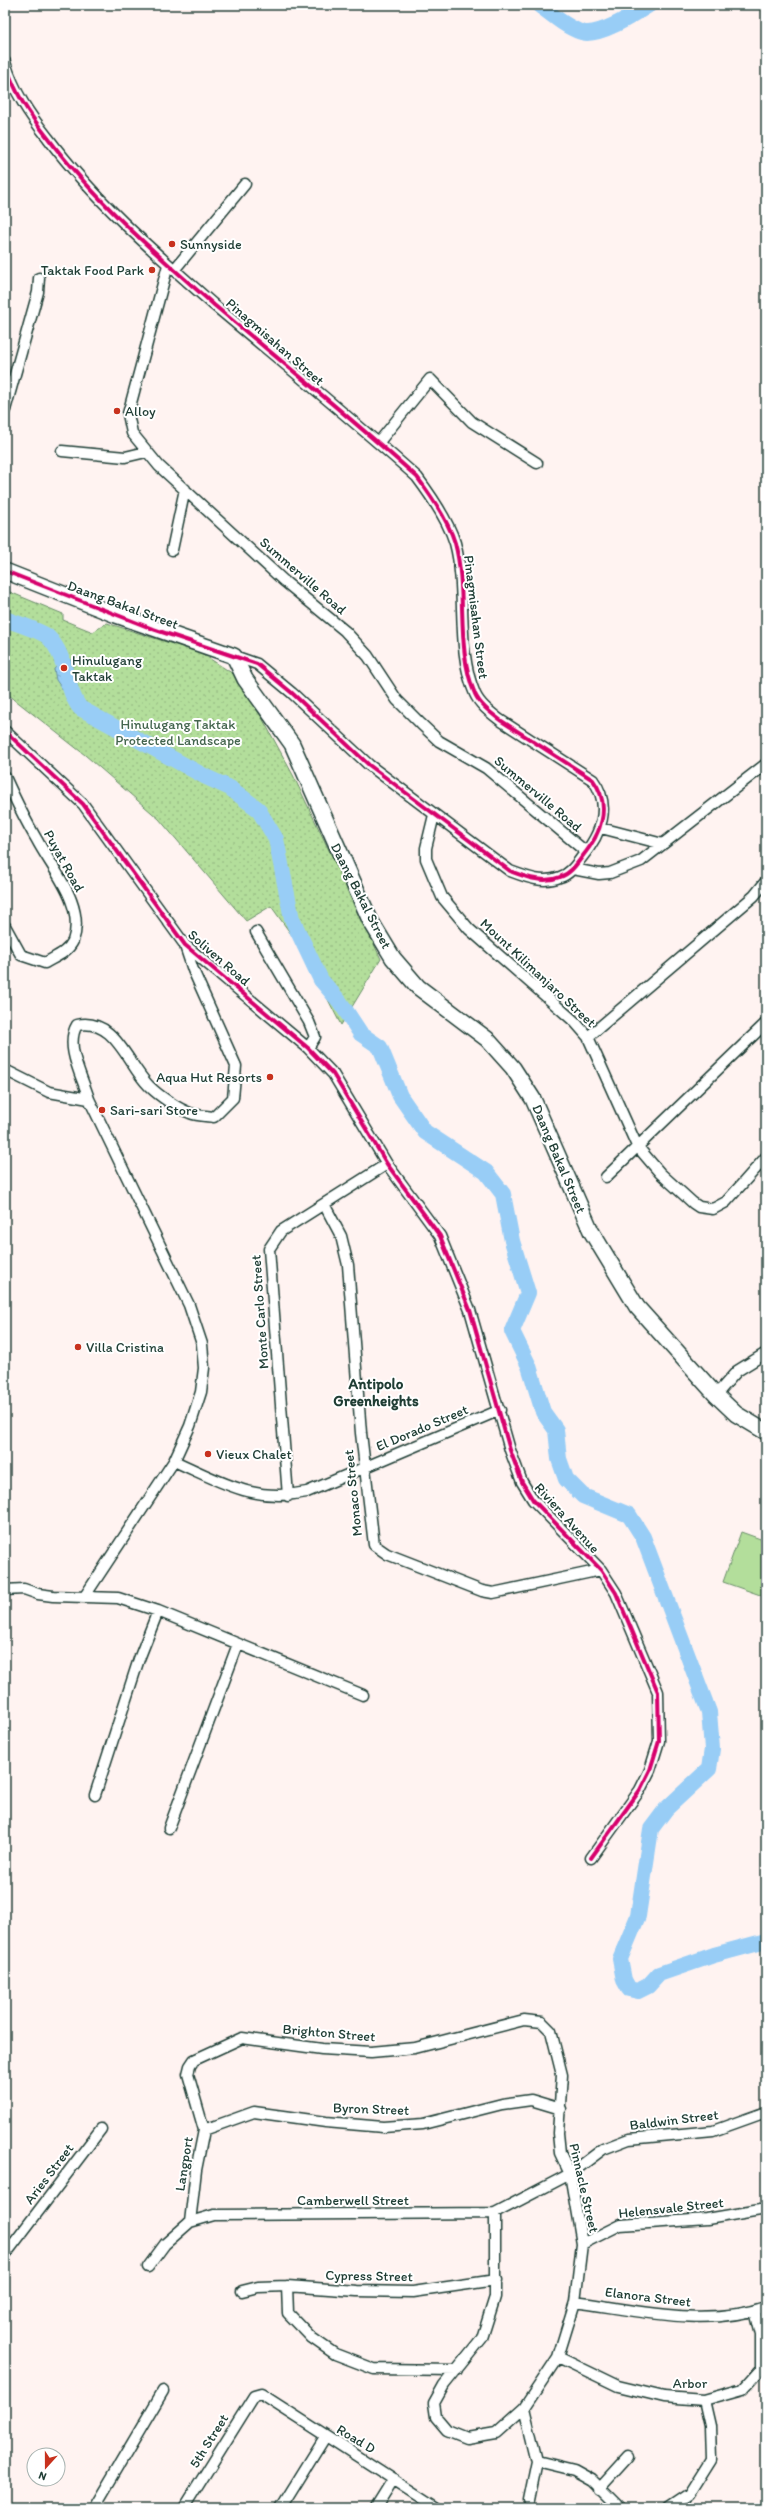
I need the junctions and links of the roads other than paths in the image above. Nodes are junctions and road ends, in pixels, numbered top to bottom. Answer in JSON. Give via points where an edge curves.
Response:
{"nodes":[{"id":1,"x":5,"y":62,"type":"edge"},
{"id":2,"x":245,"y":184,"type":"dead end"},
{"id":3,"x":171,"y":267,"type":"junction"},
{"id":4,"x":39,"y":278,"type":"dead end"},
{"id":5,"x":5,"y":410,"type":"edge"},
{"id":6,"x":378,"y":442,"type":"junction"},
{"id":7,"x":62,"y":451,"type":"dead end"},
{"id":8,"x":146,"y":452,"type":"junction"},
{"id":9,"x":537,"y":463,"type":"dead end"},
{"id":10,"x":186,"y":489,"type":"junction"},
{"id":11,"x":172,"y":550,"type":"dead end"},
{"id":12,"x":5,"y":571,"type":"edge"},
{"id":13,"x":234,"y":656,"type":"junction"},
{"id":14,"x":5,"y":732,"type":"edge"},
{"id":15,"x":766,"y":764,"type":"edge"},
{"id":16,"x":5,"y":777,"type":"edge"},
{"id":17,"x":434,"y":815,"type":"junction"},
{"id":18,"x":601,"y":828,"type":"junction"},
{"id":19,"x":663,"y":844,"type":"junction"},
{"id":20,"x":586,"y":852,"type":"junction"},
{"id":21,"x":573,"y":869,"type":"junction"},
{"id":22,"x":766,"y":882,"type":"edge"},
{"id":23,"x":5,"y":926,"type":"edge"},
{"id":24,"x":256,"y":932,"type":"dead end"},
{"id":25,"x":184,"y":945,"type":"junction"},
{"id":26,"x":766,"y":1023,"type":"edge"},
{"id":27,"x":588,"y":1037,"type":"junction"},
{"id":28,"x":308,"y":1048,"type":"junction"},
{"id":29,"x":5,"y":1070,"type":"edge"},
{"id":30,"x":89,"y":1099,"type":"junction"},
{"id":31,"x":637,"y":1146,"type":"junction"},
{"id":32,"x":766,"y":1157,"type":"edge"},
{"id":33,"x":387,"y":1164,"type":"junction"},
{"id":34,"x":606,"y":1177,"type":"dead end"},
{"id":35,"x":324,"y":1204,"type":"junction"},
{"id":36,"x":766,"y":1354,"type":"edge"},
{"id":37,"x":716,"y":1395,"type":"junction"},
{"id":38,"x":500,"y":1410,"type":"junction"},
{"id":39,"x":766,"y":1432,"type":"edge"},
{"id":40,"x":174,"y":1461,"type":"junction"},
{"id":41,"x":365,"y":1466,"type":"junction"},
{"id":42,"x":288,"y":1496,"type":"junction"},
{"id":43,"x":601,"y":1570,"type":"junction"},
{"id":44,"x":5,"y":1590,"type":"edge"},
{"id":45,"x":84,"y":1596,"type":"junction"},
{"id":46,"x":158,"y":1611,"type":"junction"},
{"id":47,"x":238,"y":1644,"type":"junction"},
{"id":48,"x":363,"y":1696,"type":"dead end"},
{"id":49,"x":95,"y":1796,"type":"dead end"},
{"id":50,"x":169,"y":1828,"type":"dead end"},
{"id":51,"x":591,"y":1858,"type":"dead end"},
{"id":52,"x":542,"y":2022,"type":"joint"},
{"id":53,"x":190,"y":2066,"type":"joint"},
{"id":54,"x":561,"y":2109,"type":"junction"},
{"id":55,"x":766,"y":2112,"type":"edge"},
{"id":56,"x":101,"y":2129,"type":"dead end"},
{"id":57,"x":204,"y":2130,"type":"junction"},
{"id":58,"x":570,"y":2174,"type":"junction"},
{"id":59,"x":766,"y":2209,"type":"edge"},
{"id":60,"x":494,"y":2213,"type":"junction"},
{"id":61,"x":190,"y":2222,"type":"junction"},
{"id":62,"x":582,"y":2244,"type":"junction"},
{"id":63,"x":5,"y":2254,"type":"edge"},
{"id":64,"x":148,"y":2267,"type":"dead end"},
{"id":65,"x":496,"y":2280,"type":"junction"},
{"id":66,"x":287,"y":2286,"type":"junction"},
{"id":67,"x":242,"y":2291,"type":"dead end"},
{"id":68,"x":575,"y":2302,"type":"junction"},
{"id":69,"x":766,"y":2307,"type":"edge"},
{"id":70,"x":755,"y":2311,"type":"junction"},
{"id":71,"x":558,"y":2357,"type":"junction"},
{"id":72,"x":457,"y":2370,"type":"junction"},
{"id":73,"x":163,"y":2391,"type":"dead end"},
{"id":74,"x":261,"y":2394,"type":"joint"},
{"id":75,"x":704,"y":2400,"type":"junction"},
{"id":76,"x":524,"y":2408,"type":"junction"},
{"id":77,"x":325,"y":2437,"type":"junction"},
{"id":78,"x":629,"y":2456,"type":"dead end"},
{"id":79,"x":537,"y":2460,"type":"junction"},
{"id":80,"x":394,"y":2479,"type":"junction"},
{"id":81,"x":599,"y":2489,"type":"junction"},
{"id":82,"x":529,"y":2500,"type":"dead end"},
{"id":83,"x":94,"y":2508,"type":"edge"},
{"id":84,"x":184,"y":2508,"type":"edge"},
{"id":85,"x":281,"y":2508,"type":"edge"},
{"id":86,"x":376,"y":2508,"type":"edge"},
{"id":87,"x":438,"y":2508,"type":"edge"},
{"id":88,"x":620,"y":2508,"type":"edge"},
{"id":89,"x":668,"y":2508,"type":"edge"}],
"edges":[{"from":1,"to":3,"type":"street","name":"Pinagmisahan Street","via":[[11,84],[24,107],[63,159],[92,192]]},
{"from":2,"to":3,"type":"street"},
{"from":3,"to":6,"type":"street","name":"Pinagmisahan Street"},
{"from":3,"to":8,"type":"street","name":"Summerville Road","via":[[128,414],[132,433]]},
{"from":4,"to":5,"type":"street","via":[[38,292]]},
{"from":6,"to":9,"type":"street","via":[[430,379],[472,422]]},
{"from":6,"to":18,"type":"street","name":"Pinagmisahan Street","via":[[417,477],[432,496],[455,542],[470,677],[476,695],[487,710],[500,720],[593,780],[599,788],[604,812]]},
{"from":7,"to":8,"type":"street","via":[[125,456]]},
{"from":8,"to":10,"type":"street","name":"Summerville Road"},
{"from":10,"to":11,"type":"street"},
{"from":10,"to":20,"type":"street","name":"Summerville Road","via":[[284,581],[345,631],[368,656],[397,700],[439,741],[486,768]]},
{"from":12,"to":13,"type":"street","name":"Daang Bakal Street","via":[[138,623]]},
{"from":13,"to":17,"type":"street","name":"Pinagmisahan Street","via":[[257,664],[369,765]]},
{"from":13,"to":37,"type":"street","name":"Daang Bakal Street","via":[[245,679],[292,744],[370,920],[393,958],[418,987],[487,1039],[513,1068],[533,1099],[591,1231],[637,1307]]},
{"from":14,"to":25,"type":"street","name":"Soliven Road","via":[[83,804]]},
{"from":15,"to":19,"type":"street"},
{"from":16,"to":23,"type":"street","name":"Puyat Road","via":[[47,859],[60,876],[75,915],[73,940],[68,949],[45,963],[21,955]]},
{"from":17,"to":21,"type":"street","name":"Pinagmisahan Street","via":[[510,871],[530,879],[550,880],[561,877]]},
{"from":17,"to":27,"type":"street","name":"Mount Kilimanjaro Street","via":[[426,859],[442,897],[469,929],[575,1022]]},
{"from":18,"to":19,"type":"street"},
{"from":18,"to":20,"type":"street","name":"Pinagmisahan Street"},
{"from":19,"to":21,"type":"street","via":[[641,861],[621,870],[599,874]]},
{"from":20,"to":21,"type":"street","name":"Pinagmisahan Street"},
{"from":22,"to":27,"type":"street","via":[[754,896]]},
{"from":24,"to":28,"type":"street","via":[[312,1029],[315,1037]]},
{"from":25,"to":28,"type":"street","name":"Soliven Road"},
{"from":25,"to":30,"type":"street","via":[[236,1066],[233,1098],[214,1117],[190,1114],[149,1086],[116,1040],[100,1027],[89,1023],[77,1025],[72,1041]]},
{"from":26,"to":31,"type":"street"},
{"from":27,"to":31,"type":"street","name":"Mount Kilimanjaro Street"},
{"from":28,"to":33,"type":"street","name":"Soliven Road","via":[[333,1074]]},
{"from":29,"to":30,"type":"street","via":[[49,1092]]},
{"from":30,"to":40,"type":"street","via":[[190,1304],[202,1344],[204,1368],[201,1392],[190,1426]]},
{"from":31,"to":32,"type":"street","name":"Mount Kilimanjaro Street","via":[[660,1173],[693,1203],[713,1209],[726,1202]]},
{"from":31,"to":34,"type":"street"},
{"from":33,"to":35,"type":"street","name":"Monte Carlo Street"},
{"from":33,"to":38,"type":"street","name":"Riviera Avenue","via":[[440,1236],[470,1310]]},
{"from":35,"to":41,"type":"street","name":"Monaco Street","via":[[340,1236],[348,1266]]},
{"from":35,"to":42,"type":"street","name":"Monte Carlo Street","via":[[281,1231],[269,1249]]},
{"from":36,"to":37,"type":"street","via":[[741,1368]]},
{"from":37,"to":39,"type":"street","name":"Daang Bakal Street","via":[[736,1414]]},
{"from":38,"to":41,"type":"street","name":"El Dorado Street"},
{"from":38,"to":43,"type":"street","name":"Riviera Avenue","via":[[510,1450],[522,1482],[533,1500]]},
{"from":40,"to":42,"type":"street","name":"El Dorado Street","via":[[258,1495]]},
{"from":40,"to":45,"type":"street"},
{"from":41,"to":42,"type":"street","name":"El Dorado Street","via":[[307,1492]]},
{"from":41,"to":43,"type":"street","name":"Monaco Street","via":[[371,1540],[378,1550],[387,1554],[493,1593]]},
{"from":43,"to":51,"type":"street","name":"Riviera Avenue","via":[[616,1594],[658,1692],[659,1734],[650,1770],[640,1790]]},
{"from":44,"to":45,"type":"street","via":[[24,1589],[53,1596]]},
{"from":45,"to":46,"type":"street","via":[[118,1598]]},
{"from":46,"to":47,"type":"street"},
{"from":46,"to":49,"type":"street","via":[[139,1659]]},
{"from":47,"to":48,"type":"street"},
{"from":47,"to":50,"type":"street"},
{"from":52,"to":53,"type":"street","name":"Brighton Street","via":[[524,2020],[415,2048],[371,2052],[322,2049],[242,2038],[194,2060]]},
{"from":52,"to":54,"type":"street","name":"Pinnacle Street","via":[[551,2031],[562,2075]]},
{"from":53,"to":57,"type":"street","name":"Langport","via":[[188,2074]]},
{"from":54,"to":57,"type":"street","name":"Byron Street","via":[[531,2100],[502,2104],[423,2124],[383,2127],[254,2112]]},
{"from":54,"to":58,"type":"street","name":"Pinnacle Street","via":[[558,2134],[560,2153]]},
{"from":55,"to":58,"type":"street","name":"Baldwin Street","via":[[713,2131],[629,2139],[603,2149]]},
{"from":56,"to":63,"type":"street","name":"Aries Street"},
{"from":57,"to":61,"type":"street","name":"Langport"},
{"from":58,"to":60,"type":"street","name":"Camberwell Street"},
{"from":58,"to":62,"type":"street","name":"Pinnacle Street"},
{"from":59,"to":62,"type":"street","name":"Helensvale Street","via":[[707,2219],[620,2225]]},
{"from":60,"to":61,"type":"street","name":"Camberwell Street","via":[[214,2215]]},
{"from":60,"to":65,"type":"street","name":"Pinnacle Street"},
{"from":61,"to":64,"type":"street","name":"Camberwell Street","via":[[165,2244]]},
{"from":62,"to":68,"type":"street","name":"Pinnacle Street"},
{"from":65,"to":66,"type":"street","name":"Cypress Street","via":[[413,2292]]},
{"from":65,"to":72,"type":"street","name":"Pinnacle Street","via":[[495,2297],[482,2338]]},
{"from":66,"to":67,"type":"street","name":"Cypress Street","via":[[258,2287]]},
{"from":66,"to":72,"type":"street","via":[[288,2313],[312,2338],[335,2354],[374,2369]]},
{"from":68,"to":70,"type":"street","name":"Elanora Street","via":[[688,2318]]},
{"from":68,"to":71,"type":"street","name":"Pinnacle Street"},
{"from":69,"to":70,"type":"street","name":"Elanora Street"},
{"from":70,"to":75,"type":"street","name":"Arbor","via":[[761,2335],[761,2369],[743,2389]]},
{"from":71,"to":75,"type":"street","name":"Arbor","via":[[618,2386],[664,2397]]},
{"from":71,"to":76,"type":"street","name":"Pinnacle Street"},
{"from":72,"to":76,"type":"street","name":"Pinnacle Street","via":[[444,2385],[434,2404],[436,2417],[447,2430],[467,2438],[496,2433]]},
{"from":73,"to":83,"type":"street"},
{"from":74,"to":77,"type":"street","name":"Road D"},
{"from":74,"to":84,"type":"street","name":"5th Street","via":[[254,2396]]},
{"from":75,"to":89,"type":"street","via":[[710,2426],[711,2459],[689,2494]]},
{"from":76,"to":79,"type":"street"},
{"from":77,"to":80,"type":"street","name":"Road D"},
{"from":77,"to":85,"type":"street"},
{"from":78,"to":81,"type":"street"},
{"from":79,"to":81,"type":"street","via":[[574,2470],[592,2480]]},
{"from":79,"to":82,"type":"street"},
{"from":80,"to":86,"type":"street"},
{"from":80,"to":87,"type":"street","name":"Road D"},
{"from":81,"to":88,"type":"street"}]}
